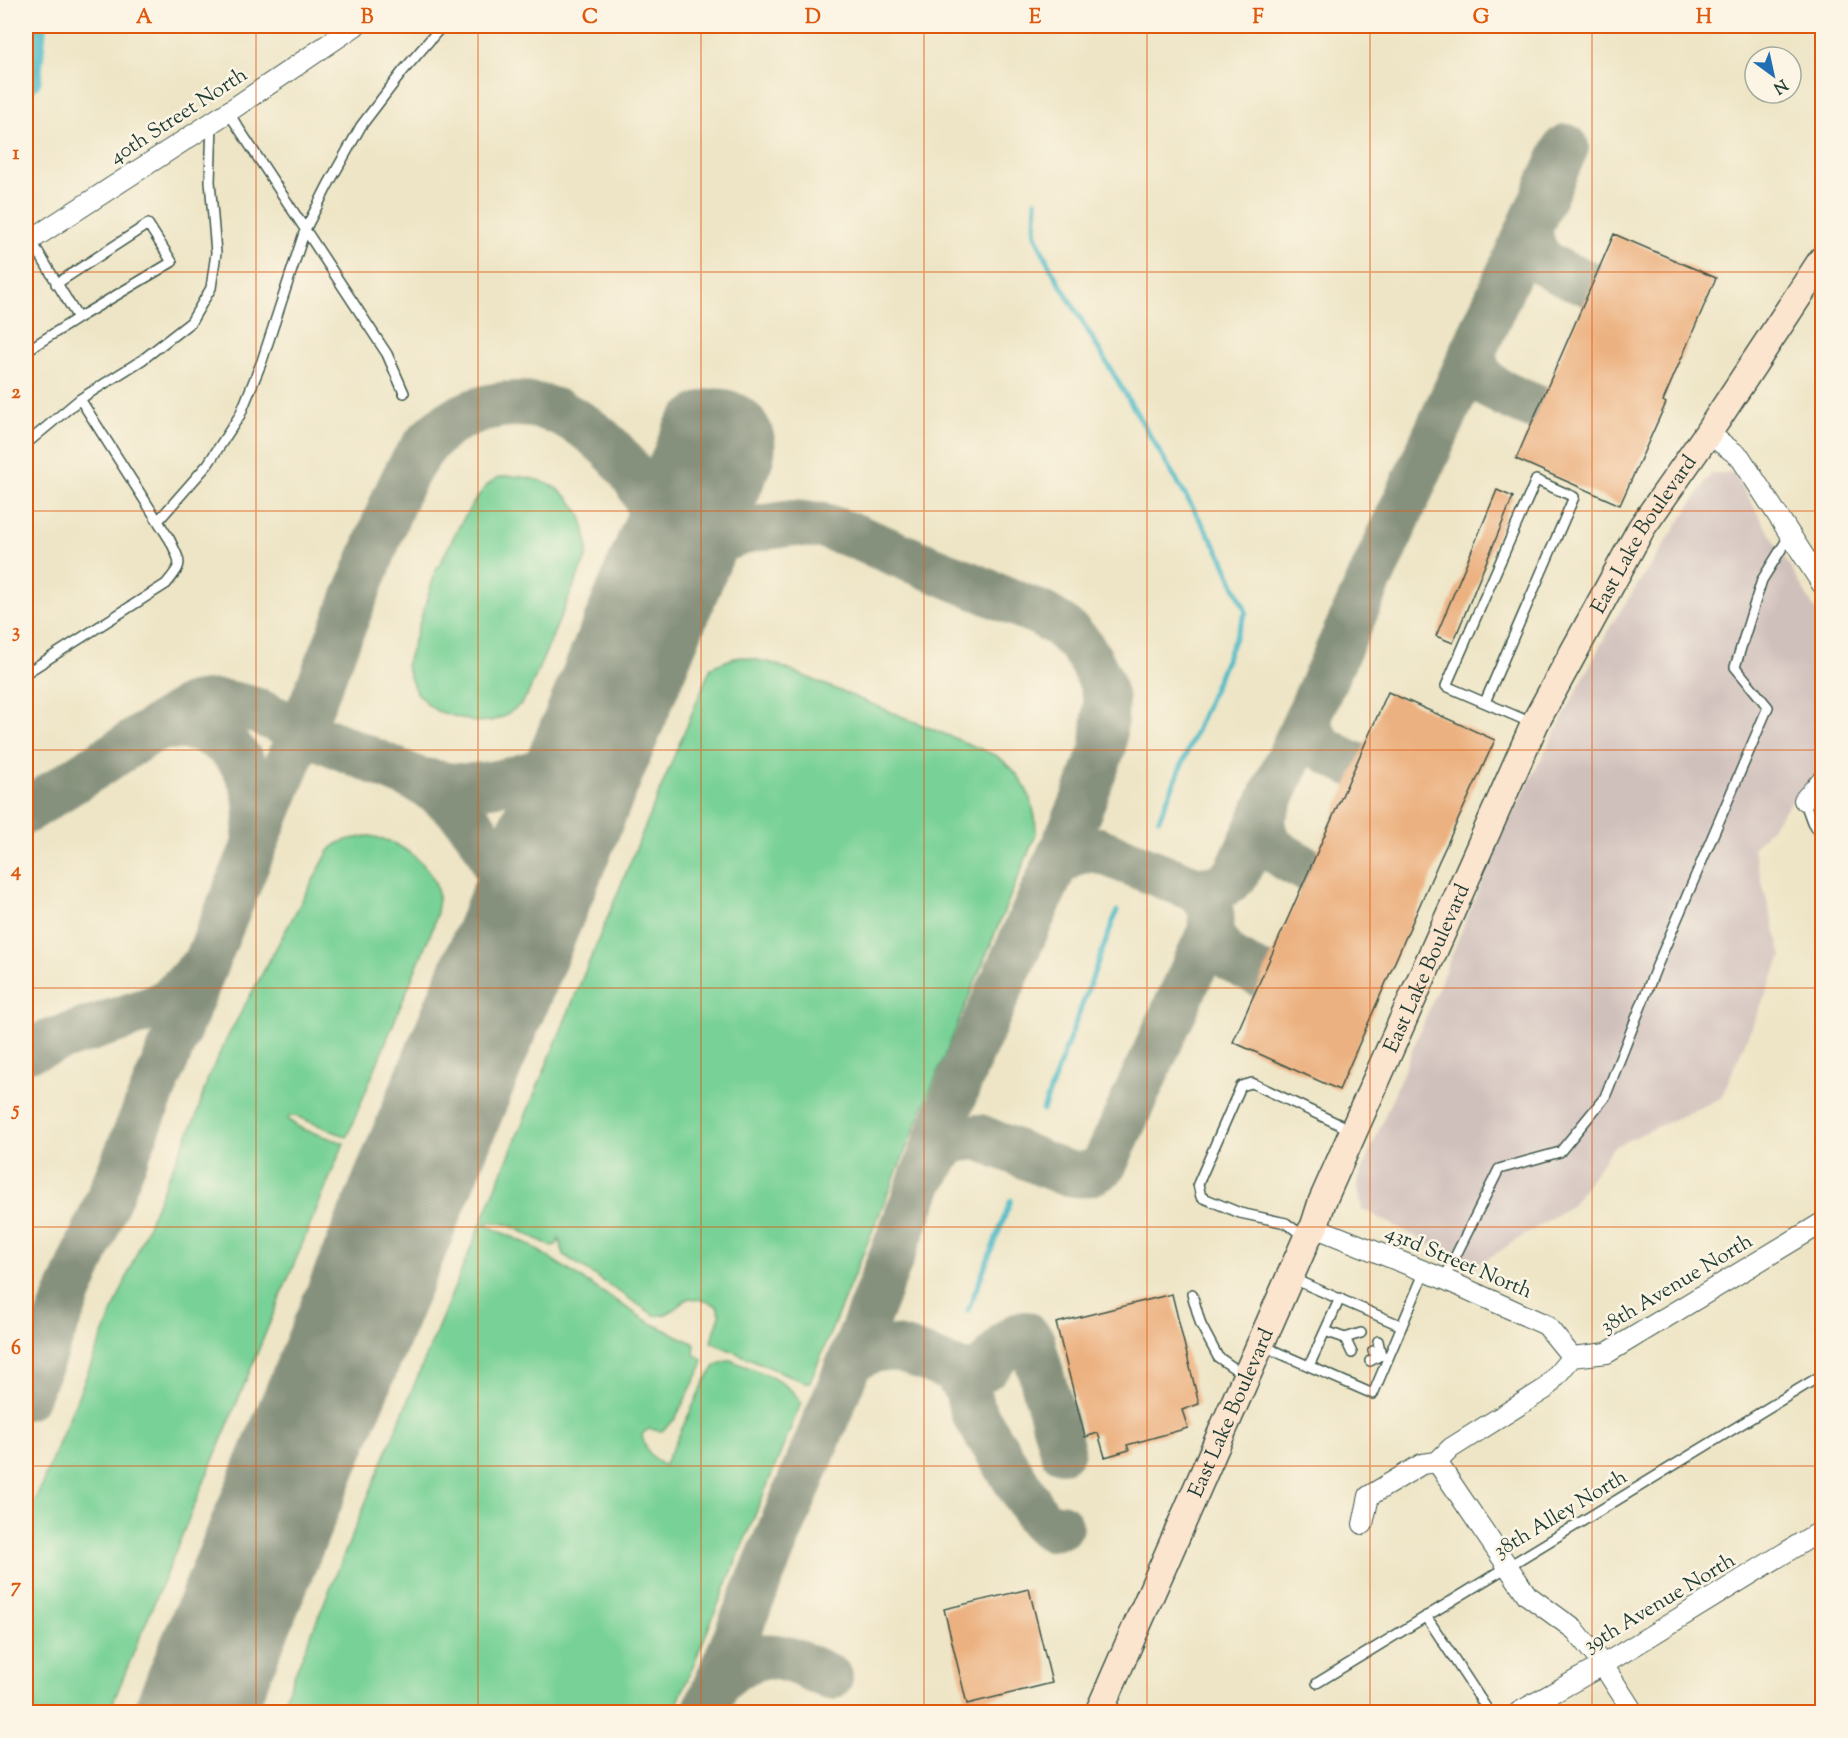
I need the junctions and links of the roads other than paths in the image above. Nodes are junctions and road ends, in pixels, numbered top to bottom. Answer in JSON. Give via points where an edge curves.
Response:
{"nodes":[{"id":1,"x":355,"y":26,"type":"edge"},
{"id":2,"x":442,"y":26,"type":"edge"},
{"id":3,"x":220,"y":117,"type":"junction"},
{"id":4,"x":305,"y":230,"type":"junction"},
{"id":5,"x":28,"y":242,"type":"edge"},
{"id":6,"x":1822,"y":260,"type":"edge"},
{"id":7,"x":56,"y":284,"type":"junction"},
{"id":8,"x":78,"y":318,"type":"junction"},
{"id":9,"x":26,"y":351,"type":"edge"},
{"id":10,"x":404,"y":393,"type":"dead end"},
{"id":11,"x":80,"y":399,"type":"junction"},
{"id":12,"x":1708,"y":433,"type":"junction"},
{"id":13,"x":26,"y":444,"type":"edge"},
{"id":14,"x":158,"y":521,"type":"junction"},
{"id":15,"x":1791,"y":534,"type":"junction"},
{"id":16,"x":1822,"y":584,"type":"edge"},
{"id":17,"x":26,"y":673,"type":"edge"},
{"id":18,"x":1485,"y":702,"type":"junction"},
{"id":19,"x":1534,"y":723,"type":"junction"},
{"id":20,"x":1822,"y":780,"type":"edge"},
{"id":21,"x":1804,"y":800,"type":"joint"},
{"id":22,"x":1822,"y":838,"type":"edge"},
{"id":23,"x":1354,"y":1131,"type":"junction"},
{"id":24,"x":1822,"y":1223,"type":"edge"},
{"id":25,"x":1310,"y":1233,"type":"junction"},
{"id":26,"x":1425,"y":1271,"type":"junction"},
{"id":27,"x":1290,"y":1277,"type":"junction"},
{"id":28,"x":1444,"y":1279,"type":"junction"},
{"id":29,"x":1192,"y":1294,"type":"dead end"},
{"id":30,"x":1340,"y":1298,"type":"junction"},
{"id":31,"x":1402,"y":1326,"type":"junction"},
{"id":32,"x":1325,"y":1331,"type":"junction"},
{"id":33,"x":1361,"y":1333,"type":"dead end"},
{"id":34,"x":1345,"y":1338,"type":"junction"},
{"id":35,"x":1378,"y":1341,"type":"dead end"},
{"id":36,"x":1356,"y":1343,"type":"dead end"},
{"id":37,"x":1261,"y":1346,"type":"junction"},
{"id":38,"x":1352,"y":1353,"type":"dead end"},
{"id":39,"x":1381,"y":1354,"type":"junction"},
{"id":40,"x":1572,"y":1356,"type":"junction"},
{"id":41,"x":1370,"y":1361,"type":"dead end"},
{"id":42,"x":1309,"y":1366,"type":"junction"},
{"id":43,"x":1822,"y":1375,"type":"edge"},
{"id":44,"x":1246,"y":1377,"type":"junction"},
{"id":45,"x":1437,"y":1462,"type":"junction"},
{"id":46,"x":1363,"y":1524,"type":"dead end"},
{"id":47,"x":1822,"y":1530,"type":"edge"},
{"id":48,"x":1507,"y":1567,"type":"junction"},
{"id":49,"x":1426,"y":1617,"type":"junction"},
{"id":50,"x":1603,"y":1665,"type":"junction"},
{"id":51,"x":1317,"y":1683,"type":"dead end"},
{"id":52,"x":1099,"y":1713,"type":"edge"},
{"id":53,"x":1489,"y":1713,"type":"edge"},
{"id":54,"x":1519,"y":1713,"type":"edge"},
{"id":55,"x":1633,"y":1713,"type":"edge"}],
"edges":[{"from":1,"to":3,"type":"street","name":"40th Street North"},
{"from":2,"to":4,"type":"lane","via":[[361,126]]},
{"from":3,"to":4,"type":"lane"},
{"from":3,"to":5,"type":"street","name":"40th Street North"},
{"from":3,"to":11,"type":"lane","via":[[210,181],[216,253],[211,288],[191,322],[142,360]]},
{"from":4,"to":10,"type":"lane","via":[[387,354]]},
{"from":4,"to":14,"type":"lane","via":[[240,415],[208,464]]},
{"from":5,"to":7,"type":"lane"},
{"from":6,"to":12,"type":"street","name":"East Lake Boulevard"},
{"from":7,"to":8,"type":"lane"},
{"from":7,"to":8,"type":"lane","via":[[148,224],[172,262]]},
{"from":8,"to":9,"type":"lane"},
{"from":11,"to":13,"type":"lane"},
{"from":11,"to":14,"type":"lane"},
{"from":12,"to":15,"type":"street","via":[[1740,457]]},
{"from":12,"to":19,"type":"street","name":"East Lake Boulevard","via":[[1642,527]]},
{"from":14,"to":17,"type":"lane","via":[[179,559],[179,569],[166,584]]},
{"from":15,"to":16,"type":"street"},
{"from":15,"to":28,"type":"lane","via":[[1762,580],[1735,668],[1768,707],[1605,1097],[1560,1152],[1499,1169]]},
{"from":18,"to":18,"type":"lane","via":[[1446,686],[1536,480],[1574,497]]},
{"from":18,"to":19,"type":"lane"},
{"from":19,"to":23,"type":"street","name":"East Lake Boulevard"},
{"from":20,"to":21,"type":"street"},
{"from":21,"to":22,"type":"lane"},
{"from":23,"to":25,"type":"street","name":"East Lake Boulevard"},
{"from":23,"to":25,"type":"lane","via":[[1252,1083],[1241,1086],[1198,1184],[1201,1197]]},
{"from":24,"to":40,"type":"street","name":"38th Avenue North","via":[[1607,1353]]},
{"from":25,"to":26,"type":"street","name":"43rd Street North"},
{"from":25,"to":27,"type":"street","name":"East Lake Boulevard"},
{"from":26,"to":28,"type":"street","name":"43rd Street North"},
{"from":26,"to":31,"type":"lane"},
{"from":27,"to":30,"type":"lane"},
{"from":27,"to":37,"type":"street","name":"East Lake Boulevard"},
{"from":28,"to":40,"type":"street","name":"43rd Street North","via":[[1546,1324]]},
{"from":29,"to":44,"type":"lane","via":[[1201,1325],[1218,1357]]},
{"from":30,"to":31,"type":"lane"},
{"from":30,"to":32,"type":"lane"},
{"from":31,"to":39,"type":"lane"},
{"from":32,"to":34,"type":"lane"},
{"from":32,"to":42,"type":"lane"},
{"from":33,"to":34,"type":"lane"},
{"from":34,"to":36,"type":"lane"},
{"from":34,"to":38,"type":"lane"},
{"from":35,"to":39,"type":"lane"},
{"from":37,"to":42,"type":"lane"},
{"from":37,"to":44,"type":"street","name":"East Lake Boulevard"},
{"from":39,"to":41,"type":"lane"},
{"from":39,"to":42,"type":"lane","via":[[1373,1394]]},
{"from":40,"to":45,"type":"street","via":[[1545,1389],[1451,1448]]},
{"from":43,"to":48,"type":"lane","name":"38th Alley North"},
{"from":44,"to":52,"type":"street","name":"East Lake Boulevard"},
{"from":45,"to":46,"type":"street","via":[[1422,1464],[1369,1496]]},
{"from":45,"to":48,"type":"street"},
{"from":47,"to":50,"type":"street","name":"39th Avenue North"},
{"from":48,"to":49,"type":"lane","name":"38th Alley North"},
{"from":48,"to":50,"type":"street","via":[[1527,1595],[1575,1630]]},
{"from":49,"to":51,"type":"lane","name":"38th Alley North"},
{"from":49,"to":53,"type":"lane"},
{"from":50,"to":54,"type":"street","name":"39th Avenue North"},
{"from":50,"to":55,"type":"street"}]}
